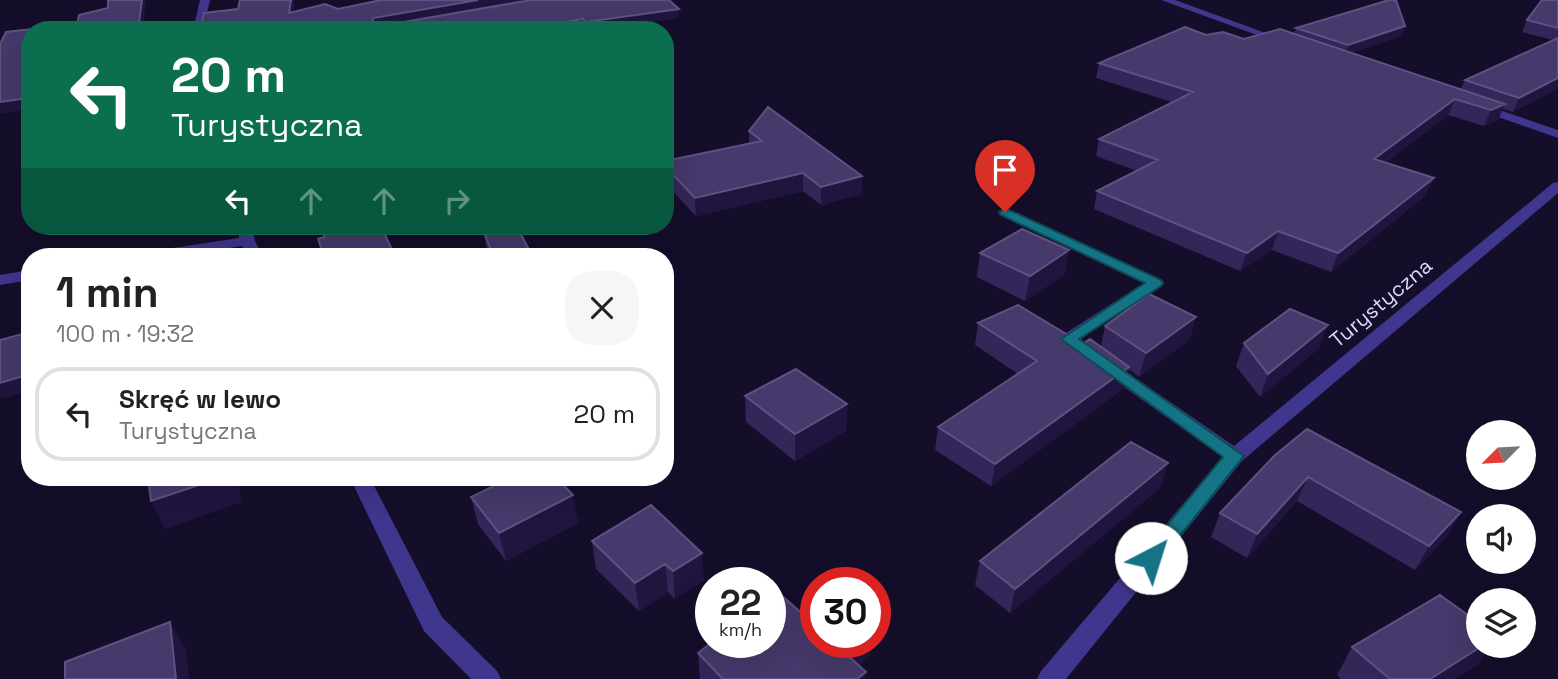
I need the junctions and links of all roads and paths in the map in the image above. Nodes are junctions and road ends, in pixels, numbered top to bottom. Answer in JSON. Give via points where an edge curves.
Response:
{"nodes":[{"id":1,"x":205,"y":0,"type":"edge"},
{"id":2,"x":1166,"y":0,"type":"edge"},
{"id":3,"x":200,"y":21,"type":"edge"},
{"id":4,"x":1295,"y":45,"type":"edge"},
{"id":5,"x":1466,"y":103,"type":"edge"},
{"id":6,"x":1558,"y":134,"type":"edge"},
{"id":7,"x":1555,"y":191,"type":"edge"},
{"id":8,"x":1005,"y":212,"type":"dead end"},
{"id":9,"x":242,"y":235,"type":"edge"},
{"id":10,"x":185,"y":248,"type":"edge"},
{"id":11,"x":21,"y":276,"type":"edge"},
{"id":12,"x":0,"y":280,"type":"edge"},
{"id":13,"x":1235,"y":456,"type":"junction"},
{"id":14,"x":364,"y":486,"type":"edge"},
{"id":15,"x":488,"y":679,"type":"edge"},
{"id":16,"x":1050,"y":679,"type":"edge"}],
"edges":[{"from":1,"to":3,"type":"street"},
{"from":2,"to":4,"type":"street"},
{"from":5,"to":6,"type":"street"},
{"from":7,"to":13,"type":"street","name":"Turystyczna"},
{"from":8,"to":13,"type":"street","via":[[1156,283],[1069,339]]},
{"from":9,"to":10,"type":"street"},
{"from":11,"to":12,"type":"street"},
{"from":13,"to":16,"type":"street","name":"Turystyczna"},
{"from":14,"to":15,"type":"street","via":[[433,624]]}]}
